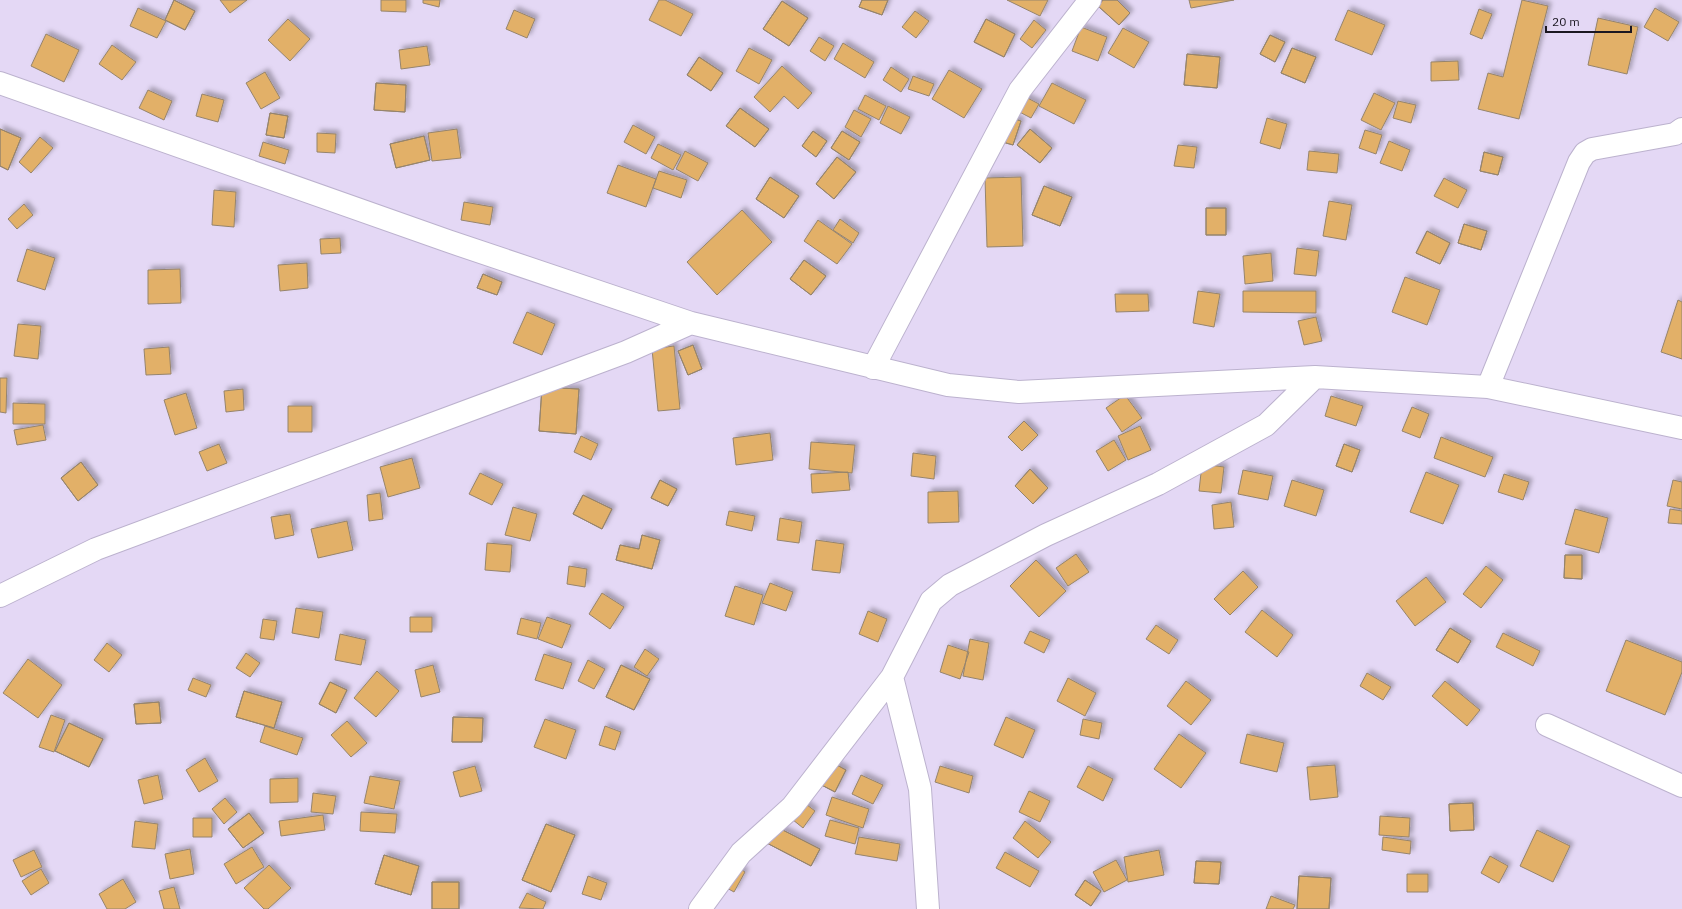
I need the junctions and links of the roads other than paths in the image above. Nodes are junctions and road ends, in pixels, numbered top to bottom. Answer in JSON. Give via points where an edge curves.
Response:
{"nodes":[{"id":1,"x":1090,"y":0,"type":"edge"},
{"id":2,"x":2,"y":89,"type":"edge"},
{"id":3,"x":1682,"y":129,"type":"edge"},
{"id":4,"x":691,"y":324,"type":"junction"},
{"id":5,"x":873,"y":368,"type":"junction"},
{"id":6,"x":1315,"y":377,"type":"junction"},
{"id":7,"x":1488,"y":387,"type":"junction"},
{"id":8,"x":1682,"y":428,"type":"edge"},
{"id":9,"x":1,"y":593,"type":"edge"},
{"id":10,"x":892,"y":678,"type":"junction"},
{"id":11,"x":1547,"y":725,"type":"dead end"},
{"id":12,"x":1682,"y":786,"type":"edge"},
{"id":13,"x":700,"y":909,"type":"edge"},
{"id":14,"x":928,"y":909,"type":"edge"}],
"edges":[{"from":1,"to":5,"type":"street","via":[[1020,90]]},
{"from":2,"to":4,"type":"street"},
{"from":3,"to":7,"type":"street","via":[[1675,134],[1592,149],[1585,153],[1579,162]]},
{"from":4,"to":5,"type":"street"},
{"from":4,"to":9,"type":"street","via":[[626,352],[96,549]]},
{"from":5,"to":6,"type":"street","via":[[948,384],[1019,392]]},
{"from":6,"to":7,"type":"street"},
{"from":6,"to":10,"type":"street","via":[[1266,425],[1158,484],[1046,535],[950,585],[931,601]]},
{"from":7,"to":8,"type":"street"},
{"from":10,"to":13,"type":"street","via":[[792,807],[741,853]]},
{"from":10,"to":14,"type":"street","via":[[920,789]]},
{"from":11,"to":12,"type":"street"}]}
